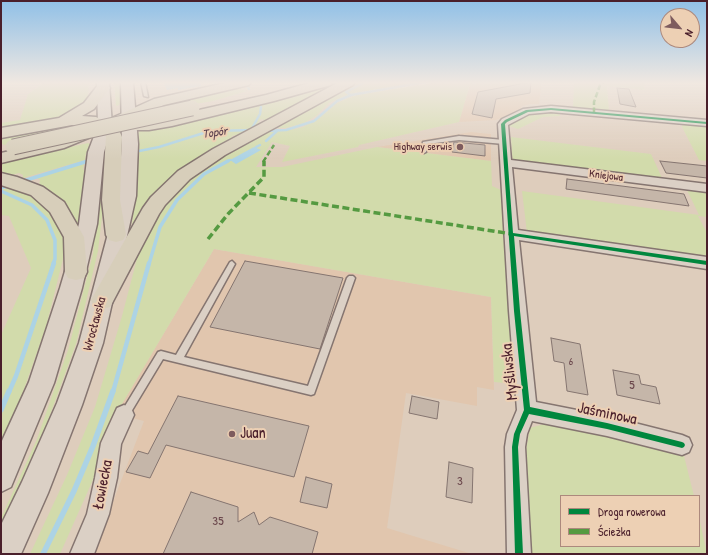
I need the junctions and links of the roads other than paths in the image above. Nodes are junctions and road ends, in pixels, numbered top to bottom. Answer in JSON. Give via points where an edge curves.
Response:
{"nodes":[{"id":1,"x":86,"y":108,"type":"edge"},
{"id":2,"x":104,"y":108,"type":"edge"},
{"id":3,"x":129,"y":108,"type":"edge"},
{"id":4,"x":149,"y":108,"type":"edge"},
{"id":5,"x":192,"y":108,"type":"edge"},
{"id":6,"x":230,"y":108,"type":"edge"},
{"id":7,"x":299,"y":108,"type":"edge"},
{"id":8,"x":130,"y":120,"type":"junction"},
{"id":9,"x":60,"y":121,"type":"junction"},
{"id":10,"x":707,"y":123,"type":"edge"},
{"id":11,"x":105,"y":126,"type":"junction"},
{"id":12,"x":1,"y":134,"type":"edge"},
{"id":13,"x":504,"y":142,"type":"junction"},
{"id":14,"x":7,"y":148,"type":"edge"},
{"id":15,"x":424,"y":150,"type":"dead end"},
{"id":16,"x":122,"y":154,"type":"junction"},
{"id":17,"x":1,"y":158,"type":"edge"},
{"id":18,"x":506,"y":163,"type":"junction"},
{"id":19,"x":12,"y":182,"type":"edge"},
{"id":20,"x":707,"y":188,"type":"edge"},
{"id":21,"x":512,"y":234,"type":"junction"},
{"id":22,"x":116,"y":235,"type":"joint"},
{"id":23,"x":707,"y":263,"type":"edge"},
{"id":24,"x":232,"y":264,"type":"dead end"},
{"id":25,"x":76,"y":272,"type":"junction"},
{"id":26,"x":350,"y":278,"type":"dead end"},
{"id":27,"x":102,"y":300,"type":"junction"},
{"id":28,"x":178,"y":359,"type":"junction"},
{"id":29,"x":527,"y":410,"type":"junction"},
{"id":30,"x":124,"y":415,"type":"joint"},
{"id":31,"x":682,"y":445,"type":"dead end"},
{"id":32,"x":1,"y":477,"type":"edge"},
{"id":33,"x":4,"y":554,"type":"edge"},
{"id":34,"x":82,"y":554,"type":"edge"},
{"id":35,"x":519,"y":554,"type":"edge"}],
"edges":[{"from":1,"to":9,"type":"main road"},
{"from":2,"to":11,"type":"main road"},
{"from":3,"to":8,"type":"main road"},
{"from":4,"to":8,"type":"main road"},
{"from":5,"to":14,"type":"main road","bridge":true},
{"from":6,"to":8,"type":"main road","via":[[149,125]]},
{"from":7,"to":27,"type":"main road","via":[[193,168],[176,182],[158,201]]},
{"from":8,"to":11,"type":"main road"},
{"from":8,"to":16,"type":"main road"},
{"from":9,"to":11,"type":"main road","via":[[89,121]]},
{"from":9,"to":12,"type":"main road"},
{"from":10,"to":13,"type":"street","name":"Myśliwska","via":[[551,109],[527,111],[503,124]]},
{"from":11,"to":16,"type":"main road","via":[[112,131]]},
{"from":11,"to":17,"type":"main road","via":[[58,145]]},
{"from":11,"to":25,"type":"main road","via":[[95,159],[88,224]]},
{"from":13,"to":15,"type":"lane","via":[[459,138],[425,143]]},
{"from":13,"to":18,"type":"street","name":"Myśliwska"},
{"from":16,"to":22,"type":"main road","via":[[111,200]]},
{"from":18,"to":20,"type":"street","name":"Kniejowa"},
{"from":18,"to":21,"type":"street","name":"Myśliwska"},
{"from":19,"to":25,"type":"main road","via":[[37,191],[49,200],[65,219],[74,237]]},
{"from":21,"to":23,"type":"street"},
{"from":21,"to":29,"type":"street","name":"Myśliwska"},
{"from":22,"to":27,"type":"main road","name":"Wrocławska"},
{"from":24,"to":28,"type":"lane"},
{"from":25,"to":32,"type":"main road","via":[[41,383]]},
{"from":26,"to":28,"type":"lane","via":[[311,391]]},
{"from":27,"to":33,"type":"main road","name":"Wrocławska","via":[[91,343],[69,406],[33,493]]},
{"from":28,"to":30,"type":"lane","via":[[161,355]]},
{"from":29,"to":31,"type":"street","name":"Jaśminowa","via":[[607,426]]},
{"from":29,"to":35,"type":"street","name":"Myśliwska","via":[[517,434],[515,447]]},
{"from":30,"to":34,"type":"street","name":"Łowiecka","via":[[110,443],[98,514]]}]}
